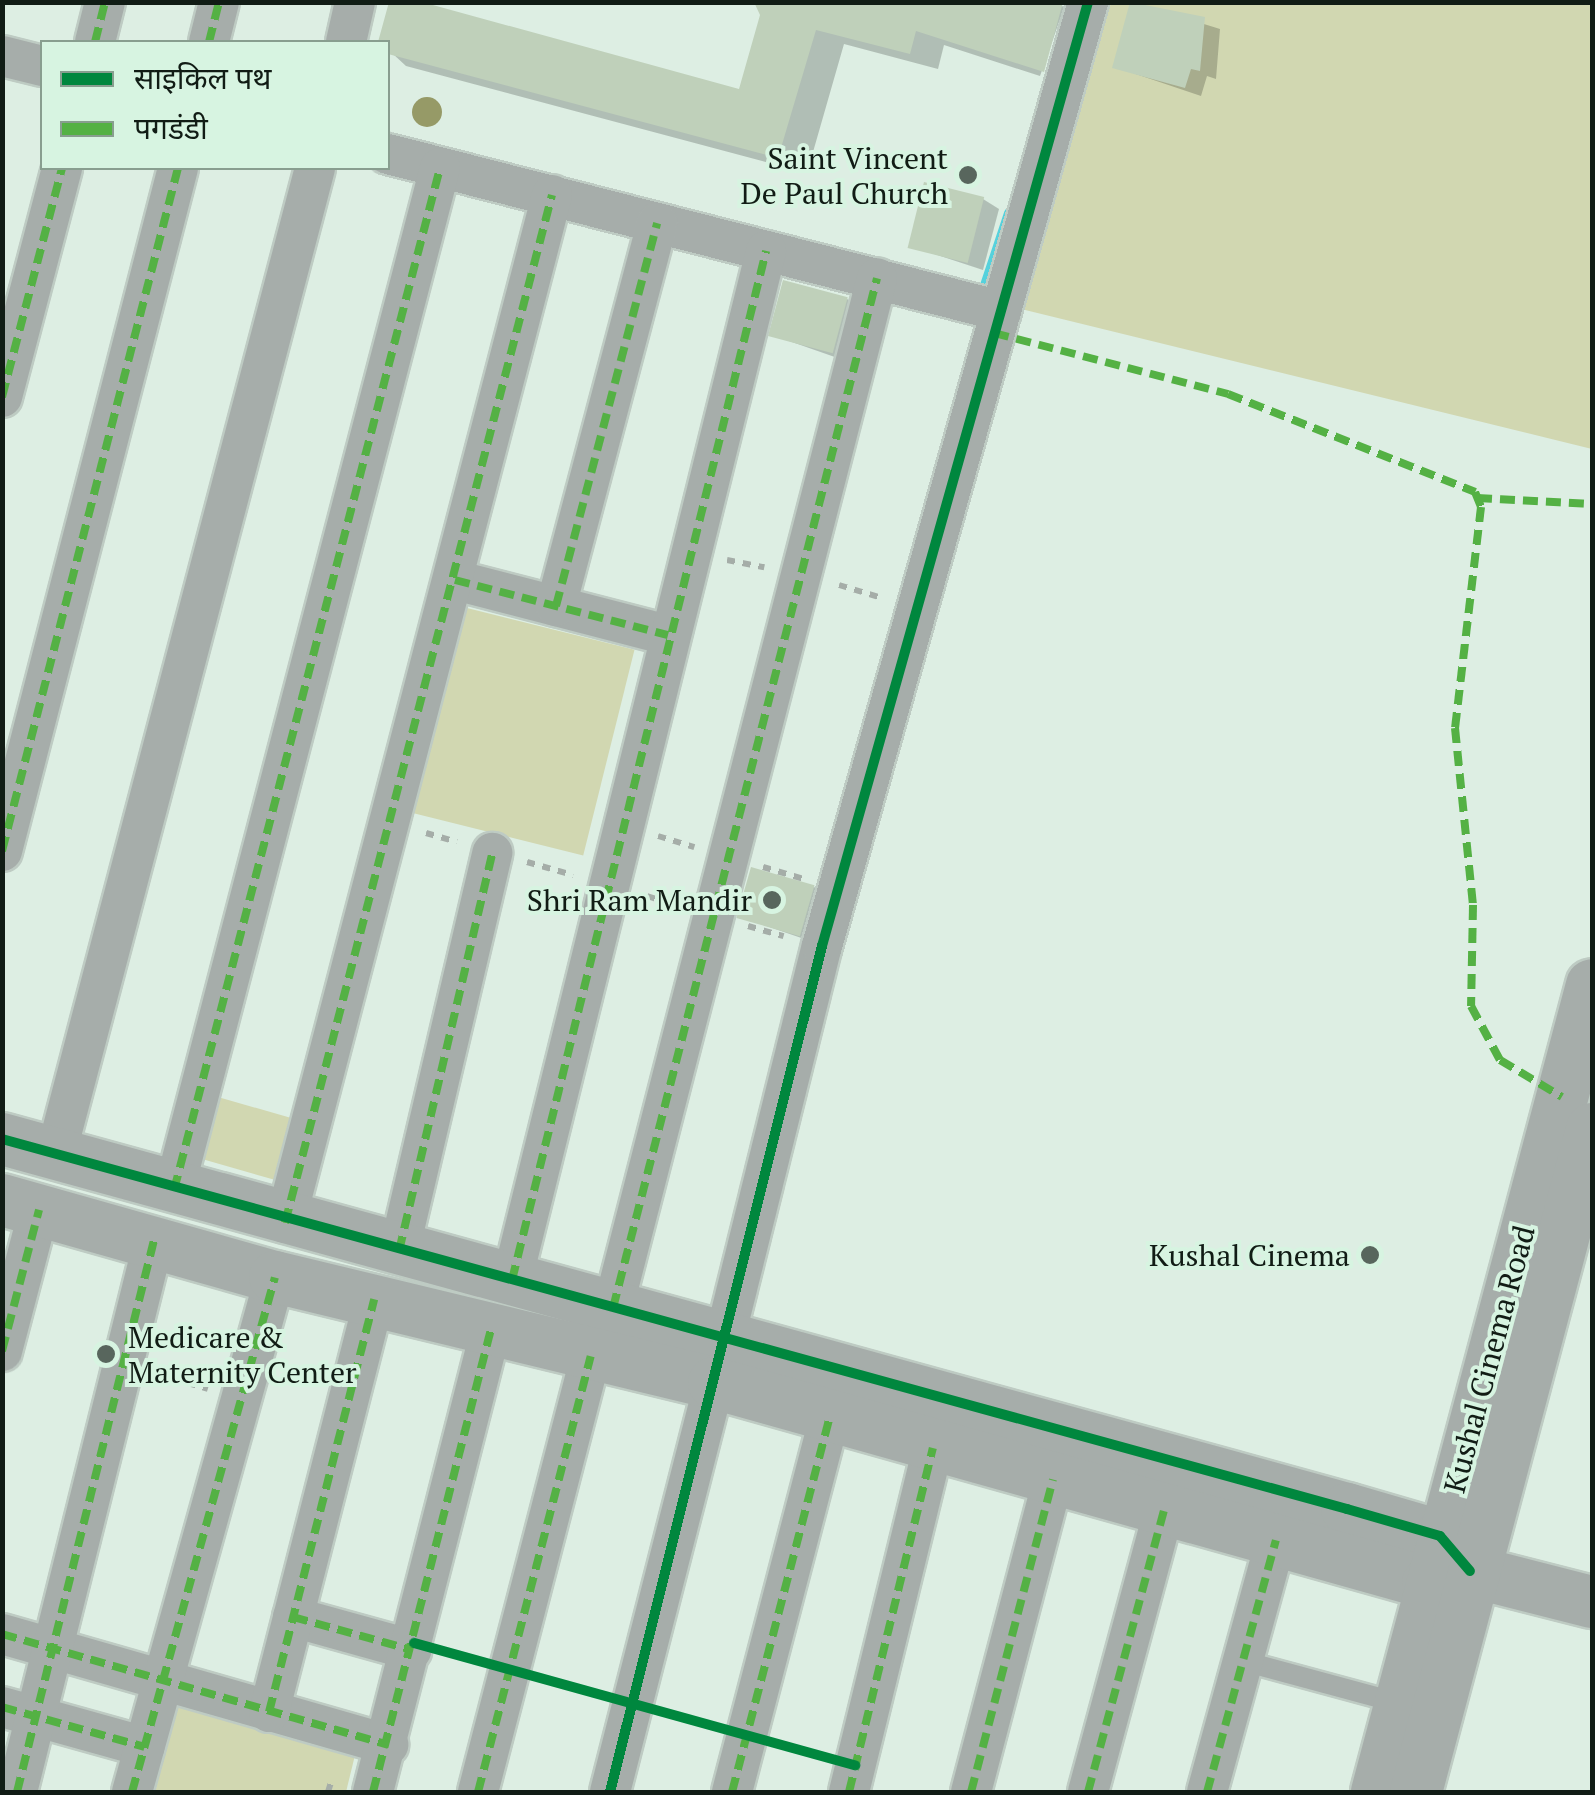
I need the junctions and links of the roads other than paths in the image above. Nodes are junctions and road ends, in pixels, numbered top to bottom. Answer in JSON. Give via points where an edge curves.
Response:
{"nodes":[{"id":1,"x":105,"y":2,"type":"edge"},
{"id":2,"x":219,"y":2,"type":"edge"},
{"id":3,"x":355,"y":2,"type":"edge"},
{"id":4,"x":1088,"y":2,"type":"edge"},
{"id":5,"x":96,"y":40,"type":"edge"},
{"id":6,"x":210,"y":40,"type":"edge"},
{"id":7,"x":346,"y":40,"type":"edge"},
{"id":8,"x":2,"y":56,"type":"edge"},
{"id":9,"x":40,"y":66,"type":"edge"},
{"id":10,"x":390,"y":155,"type":"edge"},
{"id":11,"x":440,"y":168,"type":"junction"},
{"id":12,"x":61,"y":170,"type":"edge"},
{"id":13,"x":177,"y":170,"type":"edge"},
{"id":14,"x":314,"y":170,"type":"edge"},
{"id":15,"x":552,"y":195,"type":"junction"},
{"id":16,"x":657,"y":224,"type":"junction"},
{"id":17,"x":766,"y":251,"type":"junction"},
{"id":18,"x":877,"y":278,"type":"junction"},
{"id":19,"x":1001,"y":311,"type":"junction"},
{"id":20,"x":2,"y":397,"type":"edge"},
{"id":21,"x":454,"y":580,"type":"junction"},
{"id":22,"x":556,"y":606,"type":"junction"},
{"id":23,"x":668,"y":635,"type":"junction"},
{"id":24,"x":2,"y":851,"type":"edge"},
{"id":25,"x":492,"y":853,"type":"dead end"},
{"id":26,"x":1590,"y":1003,"type":"edge"},
{"id":27,"x":1592,"y":1129,"type":"edge"},
{"id":28,"x":2,"y":1140,"type":"edge"},
{"id":29,"x":56,"y":1154,"type":"junction"},
{"id":30,"x":174,"y":1190,"type":"junction"},
{"id":31,"x":21,"y":1205,"type":"edge"},
{"id":32,"x":285,"y":1223,"type":"junction"},
{"id":33,"x":154,"y":1240,"type":"junction"},
{"id":34,"x":399,"y":1251,"type":"junction"},
{"id":35,"x":275,"y":1278,"type":"junction"},
{"id":36,"x":512,"y":1280,"type":"junction"},
{"id":37,"x":374,"y":1298,"type":"junction"},
{"id":38,"x":613,"y":1308,"type":"junction"},
{"id":39,"x":491,"y":1330,"type":"junction"},
{"id":40,"x":2,"y":1352,"type":"edge"},
{"id":41,"x":591,"y":1356,"type":"junction"},
{"id":42,"x":720,"y":1360,"type":"junction"},
{"id":43,"x":829,"y":1420,"type":"junction"},
{"id":44,"x":1067,"y":1432,"type":"junction"},
{"id":45,"x":933,"y":1448,"type":"junction"},
{"id":46,"x":1053,"y":1480,"type":"junction"},
{"id":47,"x":1164,"y":1510,"type":"junction"},
{"id":48,"x":1276,"y":1540,"type":"junction"},
{"id":49,"x":1446,"y":1563,"type":"junction"},
{"id":50,"x":1592,"y":1602,"type":"edge"},
{"id":51,"x":293,"y":1617,"type":"junction"},
{"id":52,"x":2,"y":1634,"type":"edge"},
{"id":53,"x":52,"y":1649,"type":"junction"},
{"id":54,"x":412,"y":1650,"type":"junction"},
{"id":55,"x":1243,"y":1662,"type":"junction"},
{"id":56,"x":163,"y":1682,"type":"junction"},
{"id":57,"x":1398,"y":1703,"type":"junction"},
{"id":58,"x":19,"y":1711,"type":"edge"},
{"id":59,"x":270,"y":1712,"type":"junction"},
{"id":60,"x":388,"y":1745,"type":"junction"},
{"id":61,"x":145,"y":1748,"type":"junction"},
{"id":62,"x":17,"y":1792,"type":"edge"},
{"id":63,"x":132,"y":1792,"type":"edge"},
{"id":64,"x":373,"y":1792,"type":"edge"},
{"id":65,"x":478,"y":1792,"type":"edge"},
{"id":66,"x":610,"y":1792,"type":"edge"},
{"id":67,"x":732,"y":1792,"type":"edge"},
{"id":68,"x":849,"y":1792,"type":"edge"},
{"id":69,"x":970,"y":1792,"type":"edge"},
{"id":70,"x":1088,"y":1792,"type":"edge"},
{"id":71,"x":1207,"y":1792,"type":"edge"},
{"id":72,"x":1377,"y":1792,"type":"edge"},
{"id":73,"x":1416,"y":1792,"type":"edge"}],
"edges":[{"from":1,"to":5,"type":"street"},
{"from":2,"to":6,"type":"street"},
{"from":3,"to":7,"type":"street"},
{"from":4,"to":19,"type":"street"},
{"from":8,"to":9,"type":"street"},
{"from":10,"to":11,"type":"street"},
{"from":11,"to":15,"type":"street"},
{"from":11,"to":30,"type":"street"},
{"from":12,"to":20,"type":"street"},
{"from":13,"to":24,"type":"street"},
{"from":14,"to":29,"type":"street"},
{"from":15,"to":16,"type":"street"},
{"from":15,"to":21,"type":"street"},
{"from":16,"to":17,"type":"street"},
{"from":16,"to":22,"type":"street"},
{"from":17,"to":18,"type":"street"},
{"from":17,"to":23,"type":"street"},
{"from":18,"to":19,"type":"street"},
{"from":18,"to":38,"type":"street"},
{"from":19,"to":42,"type":"street","via":[[822,946]]},
{"from":21,"to":22,"type":"street"},
{"from":21,"to":32,"type":"street"},
{"from":22,"to":23,"type":"street"},
{"from":23,"to":36,"type":"street"},
{"from":25,"to":34,"type":"street"},
{"from":26,"to":49,"type":"street","name":"Kushal Cinema Road"},
{"from":27,"to":49,"type":"street","name":"Kushal Cinema Road"},
{"from":28,"to":29,"type":"street"},
{"from":29,"to":30,"type":"street"},
{"from":29,"to":31,"type":"street"},
{"from":30,"to":32,"type":"street"},
{"from":31,"to":33,"type":"street"},
{"from":31,"to":40,"type":"street"},
{"from":32,"to":34,"type":"street"},
{"from":33,"to":35,"type":"street"},
{"from":33,"to":53,"type":"street"},
{"from":34,"to":36,"type":"street"},
{"from":35,"to":37,"type":"street"},
{"from":35,"to":56,"type":"street"},
{"from":36,"to":38,"type":"street"},
{"from":37,"to":39,"type":"street"},
{"from":37,"to":51,"type":"street"},
{"from":38,"to":41,"type":"street"},
{"from":38,"to":42,"type":"street"},
{"from":39,"to":41,"type":"street"},
{"from":39,"to":54,"type":"street"},
{"from":41,"to":42,"type":"street"},
{"from":41,"to":65,"type":"street"},
{"from":42,"to":43,"type":"street"},
{"from":42,"to":44,"type":"street"},
{"from":42,"to":66,"type":"street"},
{"from":43,"to":45,"type":"street"},
{"from":43,"to":67,"type":"street"},
{"from":44,"to":46,"type":"street"},
{"from":44,"to":49,"type":"street"},
{"from":45,"to":46,"type":"street"},
{"from":45,"to":68,"type":"street"},
{"from":46,"to":47,"type":"street"},
{"from":46,"to":69,"type":"street"},
{"from":47,"to":48,"type":"street"},
{"from":47,"to":70,"type":"street"},
{"from":48,"to":49,"type":"street"},
{"from":48,"to":55,"type":"street"},
{"from":49,"to":50,"type":"street"},
{"from":49,"to":57,"type":"street","name":"Kushal Cinema Road"},
{"from":49,"to":73,"type":"street","name":"Kushal Cinema Road"},
{"from":51,"to":54,"type":"street"},
{"from":51,"to":59,"type":"street"},
{"from":52,"to":53,"type":"street"},
{"from":53,"to":56,"type":"street"},
{"from":53,"to":58,"type":"street"},
{"from":54,"to":60,"type":"street"},
{"from":55,"to":57,"type":"lane"},
{"from":55,"to":71,"type":"street"},
{"from":56,"to":59,"type":"street"},
{"from":56,"to":61,"type":"street"},
{"from":57,"to":72,"type":"street","name":"Kushal Cinema Road"},
{"from":58,"to":61,"type":"street"},
{"from":58,"to":62,"type":"street"},
{"from":59,"to":60,"type":"street"},
{"from":60,"to":64,"type":"street"},
{"from":61,"to":63,"type":"street"}]}
